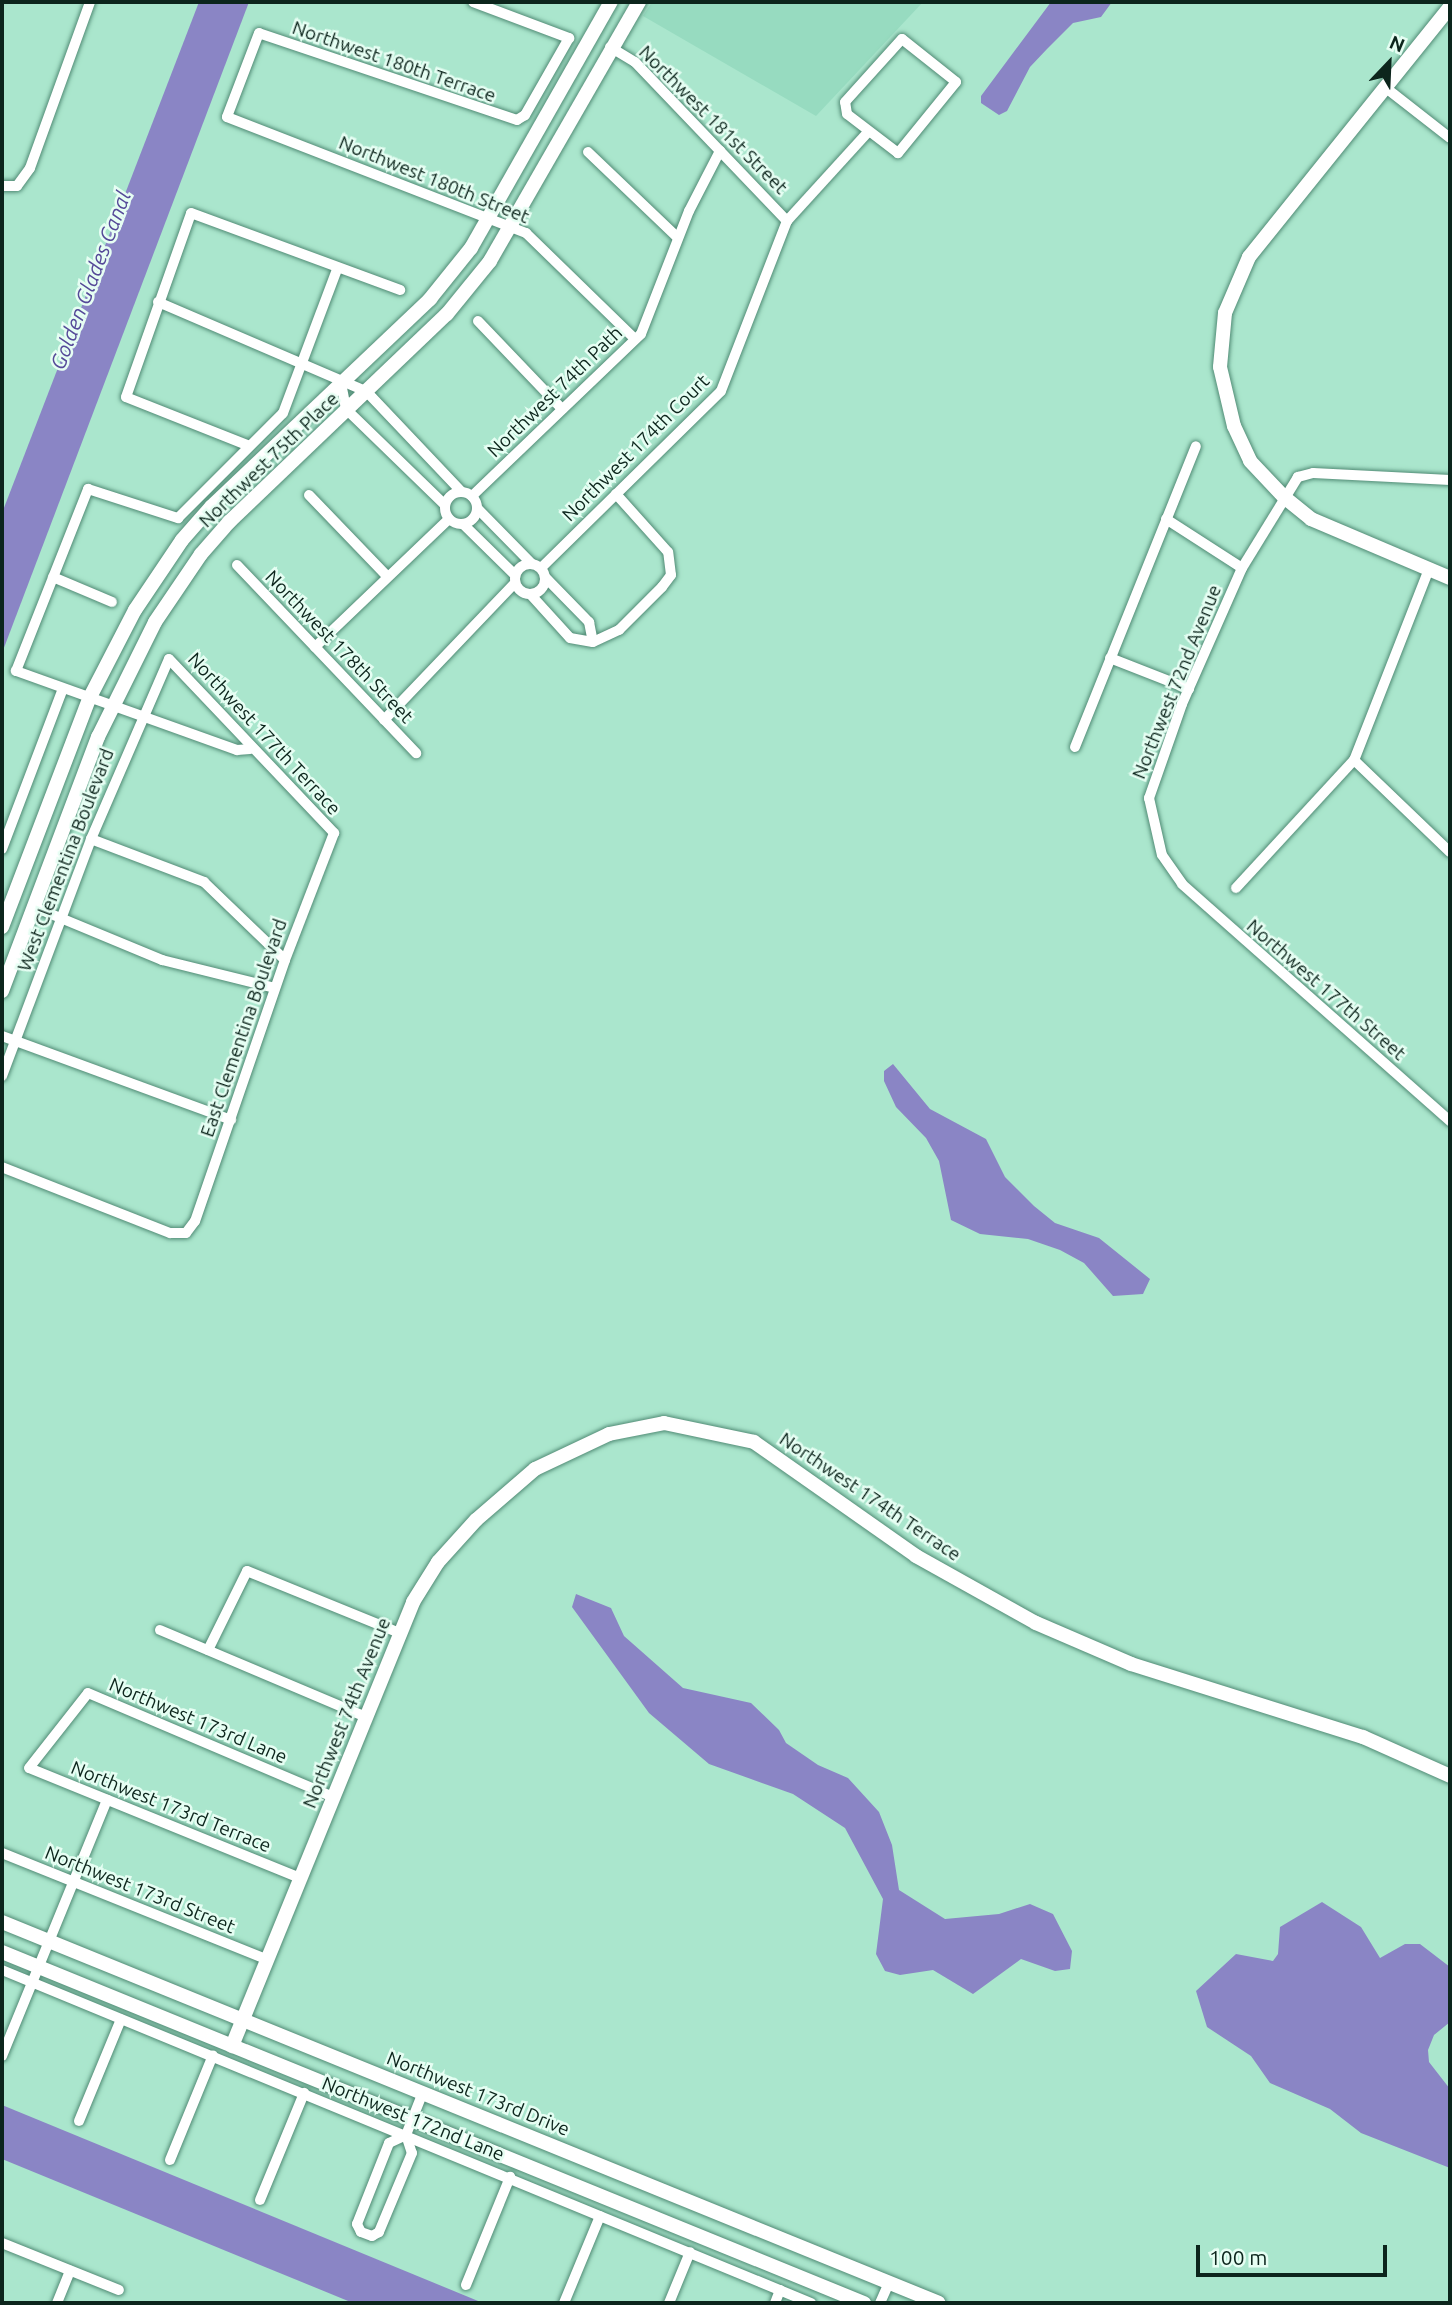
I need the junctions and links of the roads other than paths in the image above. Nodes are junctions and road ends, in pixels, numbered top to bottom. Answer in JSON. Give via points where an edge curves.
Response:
{"nodes":[{"id":1,"x":90,"y":2,"type":"edge"},
{"id":2,"x":473,"y":2,"type":"edge"},
{"id":3,"x":611,"y":2,"type":"edge"},
{"id":4,"x":639,"y":2,"type":"edge"},
{"id":5,"x":1450,"y":7,"type":"edge"},
{"id":6,"x":259,"y":33,"type":"joint"},
{"id":7,"x":610,"y":47,"type":"junction"},
{"id":8,"x":1386,"y":89,"type":"junction"},
{"id":9,"x":867,"y":132,"type":"junction"},
{"id":10,"x":1450,"y":138,"type":"edge"},
{"id":11,"x":588,"y":152,"type":"dead end"},
{"id":12,"x":720,"y":152,"type":"junction"},
{"id":13,"x":2,"y":186,"type":"edge"},
{"id":14,"x":490,"y":218,"type":"junction"},
{"id":15,"x":787,"y":221,"type":"junction"},
{"id":16,"x":513,"y":227,"type":"junction"},
{"id":17,"x":678,"y":238,"type":"junction"},
{"id":18,"x":337,"y":269,"type":"junction"},
{"id":19,"x":400,"y":289,"type":"dead end"},
{"id":20,"x":158,"y":302,"type":"junction"},
{"id":21,"x":478,"y":321,"type":"dead end"},
{"id":22,"x":635,"y":339,"type":"junction"},
{"id":23,"x":303,"y":361,"type":"junction"},
{"id":24,"x":341,"y":383,"type":"junction"},
{"id":25,"x":366,"y":391,"type":"junction"},
{"id":26,"x":346,"y":409,"type":"junction"},
{"id":27,"x":562,"y":409,"type":"junction"},
{"id":28,"x":247,"y":444,"type":"junction"},
{"id":29,"x":1196,"y":446,"type":"dead end"},
{"id":30,"x":1450,"y":480,"type":"edge"},
{"id":31,"x":467,"y":494,"type":"junction"},
{"id":32,"x":309,"y":495,"type":"dead end"},
{"id":33,"x":616,"y":495,"type":"junction"},
{"id":34,"x":1284,"y":497,"type":"junction"},
{"id":35,"x":445,"y":505,"type":"junction"},
{"id":36,"x":477,"y":509,"type":"junction"},
{"id":37,"x":449,"y":519,"type":"junction"},
{"id":38,"x":1166,"y":519,"type":"junction"},
{"id":39,"x":463,"y":524,"type":"junction"},
{"id":40,"x":237,"y":565,"type":"dead end"},
{"id":41,"x":1242,"y":568,"type":"junction"},
{"id":42,"x":1429,"y":569,"type":"junction"},
{"id":43,"x":539,"y":570,"type":"junction"},
{"id":44,"x":387,"y":576,"type":"junction"},
{"id":45,"x":53,"y":578,"type":"junction"},
{"id":46,"x":1450,"y":578,"type":"edge"},
{"id":47,"x":515,"y":579,"type":"junction"},
{"id":48,"x":531,"y":595,"type":"junction"},
{"id":49,"x":112,"y":602,"type":"dead end"},
{"id":50,"x":593,"y":642,"type":"junction"},
{"id":51,"x":315,"y":646,"type":"junction"},
{"id":52,"x":1110,"y":658,"type":"junction"},
{"id":53,"x":169,"y":659,"type":"joint"},
{"id":54,"x":1189,"y":689,"type":"junction"},
{"id":55,"x":62,"y":691,"type":"junction"},
{"id":56,"x":89,"y":699,"type":"junction"},
{"id":57,"x":111,"y":707,"type":"junction"},
{"id":58,"x":141,"y":718,"type":"junction"},
{"id":59,"x":384,"y":720,"type":"junction"},
{"id":60,"x":1075,"y":747,"type":"dead end"},
{"id":61,"x":250,"y":749,"type":"junction"},
{"id":62,"x":416,"y":753,"type":"dead end"},
{"id":63,"x":1354,"y":760,"type":"junction"},
{"id":64,"x":334,"y":833,"type":"joint"},
{"id":65,"x":91,"y":839,"type":"junction"},
{"id":66,"x":2,"y":849,"type":"edge"},
{"id":67,"x":1450,"y":852,"type":"edge"},
{"id":68,"x":1182,"y":884,"type":"joint"},
{"id":69,"x":1236,"y":888,"type":"dead end"},
{"id":70,"x":34,"y":907,"type":"junction"},
{"id":71,"x":63,"y":918,"type":"junction"},
{"id":72,"x":2,"y":927,"type":"edge"},
{"id":73,"x":285,"y":960,"type":"junction"},
{"id":74,"x":275,"y":988,"type":"junction"},
{"id":75,"x":2,"y":991,"type":"edge"},
{"id":76,"x":2,"y":1036,"type":"edge"},
{"id":77,"x":15,"y":1041,"type":"junction"},
{"id":78,"x":2,"y":1076,"type":"edge"},
{"id":79,"x":231,"y":1120,"type":"junction"},
{"id":80,"x":1450,"y":1121,"type":"edge"},
{"id":81,"x":2,"y":1167,"type":"edge"},
{"id":82,"x":573,"y":1448,"type":"joint"},
{"id":83,"x":160,"y":1630,"type":"dead end"},
{"id":84,"x":400,"y":1633,"type":"junction"},
{"id":85,"x":208,"y":1650,"type":"junction"},
{"id":86,"x":88,"y":1693,"type":"joint"},
{"id":87,"x":366,"y":1717,"type":"junction"},
{"id":88,"x":1450,"y":1776,"type":"edge"},
{"id":89,"x":333,"y":1797,"type":"junction"},
{"id":90,"x":107,"y":1800,"type":"junction"},
{"id":91,"x":2,"y":1853,"type":"edge"},
{"id":92,"x":300,"y":1878,"type":"junction"},
{"id":93,"x":74,"y":1882,"type":"junction"},
{"id":94,"x":2,"y":1922,"type":"edge"},
{"id":95,"x":50,"y":1941,"type":"junction"},
{"id":96,"x":2,"y":1952,"type":"edge"},
{"id":97,"x":266,"y":1959,"type":"junction"},
{"id":98,"x":39,"y":1968,"type":"junction"},
{"id":99,"x":2,"y":1970,"type":"edge"},
{"id":100,"x":32,"y":1982,"type":"junction"},
{"id":101,"x":121,"y":2019,"type":"junction"},
{"id":102,"x":243,"y":2020,"type":"junction"},
{"id":103,"x":232,"y":2046,"type":"junction"},
{"id":104,"x":2,"y":2056,"type":"edge"},
{"id":105,"x":212,"y":2056,"type":"junction"},
{"id":106,"x":423,"y":2092,"type":"junction"},
{"id":107,"x":304,"y":2093,"type":"junction"},
{"id":108,"x":412,"y":2118,"type":"junction"},
{"id":109,"x":79,"y":2121,"type":"dead end"},
{"id":110,"x":406,"y":2136,"type":"junction"},
{"id":111,"x":170,"y":2161,"type":"dead end"},
{"id":112,"x":510,"y":2178,"type":"junction"},
{"id":113,"x":260,"y":2200,"type":"dead end"},
{"id":114,"x":600,"y":2216,"type":"junction"},
{"id":115,"x":2,"y":2243,"type":"edge"},
{"id":116,"x":690,"y":2252,"type":"junction"},
{"id":117,"x":70,"y":2271,"type":"junction"},
{"id":118,"x":889,"y":2283,"type":"junction"},
{"id":119,"x":466,"y":2285,"type":"dead end"},
{"id":120,"x":119,"y":2290,"type":"dead end"},
{"id":121,"x":780,"y":2290,"type":"junction"},
{"id":122,"x":57,"y":2303,"type":"edge"},
{"id":123,"x":564,"y":2303,"type":"edge"},
{"id":124,"x":669,"y":2303,"type":"edge"},
{"id":125,"x":775,"y":2303,"type":"edge"},
{"id":126,"x":811,"y":2303,"type":"edge"},
{"id":127,"x":864,"y":2303,"type":"edge"},
{"id":128,"x":880,"y":2303,"type":"edge"},
{"id":129,"x":939,"y":2303,"type":"edge"}],
"edges":[{"from":1,"to":13,"type":"street","via":[[30,168],[17,186]]},
{"from":2,"to":6,"type":"street","name":"Northwest 180th Terrace","via":[[569,38],[525,115],[517,120]]},
{"from":3,"to":14,"type":"street","name":"Northwest 75th Place"},
{"from":4,"to":7,"type":"street","name":"Northwest 75th Place"},
{"from":5,"to":8,"type":"street"},
{"from":6,"to":14,"type":"street","name":"Northwest 180th Street","via":[[227,117]]},
{"from":7,"to":12,"type":"street","name":"Northwest 181st Street","via":[[635,62]]},
{"from":7,"to":16,"type":"street","name":"Northwest 75th Place"},
{"from":8,"to":10,"type":"street"},
{"from":8,"to":34,"type":"street","via":[[1249,257],[1225,313],[1220,367],[1225,396],[1250,461]]},
{"from":9,"to":9,"type":"street","via":[[847,114],[845,102],[900,39],[910,41],[954,77],[955,87],[901,152],[894,152]]},
{"from":9,"to":15,"type":"street","name":"Northwest 174th Court"},
{"from":11,"to":17,"type":"street"},
{"from":12,"to":15,"type":"street","name":"Northwest 181st Street"},
{"from":12,"to":17,"type":"street","name":"Northwest 74th Path"},
{"from":14,"to":16,"type":"street","name":"Northwest 180th Street"},
{"from":14,"to":24,"type":"street","name":"Northwest 75th Place","via":[[430,299]]},
{"from":15,"to":33,"type":"street","name":"Northwest 174th Court","via":[[721,391]]},
{"from":16,"to":22,"type":"street","name":"Northwest 180th Street","via":[[526,233]]},
{"from":16,"to":25,"type":"street","name":"Northwest 75th Place","via":[[447,314]]},
{"from":17,"to":22,"type":"street","name":"Northwest 74th Path"},
{"from":18,"to":19,"type":"street"},
{"from":18,"to":20,"type":"street","via":[[191,213]]},
{"from":18,"to":23,"type":"street"},
{"from":20,"to":23,"type":"street"},
{"from":20,"to":28,"type":"street","via":[[126,397]]},
{"from":21,"to":27,"type":"street"},
{"from":22,"to":27,"type":"street","name":"Northwest 74th Path"},
{"from":23,"to":24,"type":"street"},
{"from":23,"to":28,"type":"street","via":[[283,413]]},
{"from":24,"to":25,"type":"street"},
{"from":24,"to":26,"type":"street"},
{"from":24,"to":56,"type":"street","name":"Northwest 75th Place","via":[[182,540],[135,610]]},
{"from":25,"to":26,"type":"street","name":"Northwest 75th Place"},
{"from":25,"to":31,"type":"street"},
{"from":26,"to":35,"type":"street"},
{"from":26,"to":57,"type":"street","name":"Northwest 75th Place","via":[[201,554],[155,622]]},
{"from":27,"to":31,"type":"street","name":"Northwest 74th Path"},
{"from":28,"to":45,"type":"street","via":[[178,518],[88,489]]},
{"from":29,"to":38,"type":"street"},
{"from":30,"to":34,"type":"street","name":"Northwest 72nd Avenue","via":[[1313,473],[1298,477]]},
{"from":31,"to":35,"type":"street","via":[[449,497]]},
{"from":31,"to":36,"type":"street"},
{"from":32,"to":44,"type":"street"},
{"from":33,"to":43,"type":"street","name":"Northwest 174th Court"},
{"from":33,"to":50,"type":"street","via":[[668,552],[673,564],[671,575],[619,630]]},
{"from":34,"to":41,"type":"street","name":"Northwest 72nd Avenue"},
{"from":34,"to":42,"type":"street","via":[[1311,519]]},
{"from":35,"to":37,"type":"street"},
{"from":36,"to":39,"type":"street","via":[[473,519]]},
{"from":36,"to":43,"type":"street"},
{"from":37,"to":39,"type":"street"},
{"from":37,"to":44,"type":"street"},
{"from":38,"to":41,"type":"street"},
{"from":38,"to":52,"type":"street"},
{"from":39,"to":47,"type":"street"},
{"from":40,"to":51,"type":"street","name":"Northwest 178th Street"},
{"from":41,"to":54,"type":"street","name":"Northwest 72nd Avenue"},
{"from":42,"to":46,"type":"street"},
{"from":42,"to":63,"type":"street"},
{"from":43,"to":47,"type":"street"},
{"from":43,"to":48,"type":"street","via":[[539,592]]},
{"from":43,"to":50,"type":"street","via":[[589,621]]},
{"from":44,"to":51,"type":"street"},
{"from":45,"to":49,"type":"street"},
{"from":45,"to":55,"type":"street","via":[[16,671]]},
{"from":47,"to":48,"type":"street"},
{"from":47,"to":59,"type":"street"},
{"from":48,"to":50,"type":"street","via":[[570,638]]},
{"from":51,"to":59,"type":"street","name":"Northwest 178th Street"},
{"from":52,"to":54,"type":"street"},
{"from":52,"to":60,"type":"street"},
{"from":53,"to":58,"type":"street","name":"West Clementina Boulevard"},
{"from":53,"to":61,"type":"street","name":"Northwest 177th Terrace"},
{"from":54,"to":68,"type":"street","name":"Northwest 72nd Avenue","via":[[1149,799],[1162,855]]},
{"from":55,"to":56,"type":"street"},
{"from":55,"to":66,"type":"street"},
{"from":56,"to":57,"type":"street"},
{"from":56,"to":72,"type":"street","name":"Northwest 75th Place"},
{"from":57,"to":58,"type":"street"},
{"from":57,"to":70,"type":"street","name":"Northwest 75th Place"},
{"from":58,"to":61,"type":"street","via":[[237,750]]},
{"from":58,"to":65,"type":"street","name":"West Clementina Boulevard"},
{"from":59,"to":62,"type":"street","name":"Northwest 178th Street"},
{"from":61,"to":64,"type":"street","name":"Northwest 177th Terrace"},
{"from":63,"to":67,"type":"street"},
{"from":63,"to":69,"type":"street"},
{"from":64,"to":73,"type":"street","name":"East Clementina Boulevard"},
{"from":65,"to":71,"type":"street","name":"West Clementina Boulevard"},
{"from":65,"to":73,"type":"street","via":[[204,882]]},
{"from":68,"to":80,"type":"street","name":"Northwest 177th Street"},
{"from":70,"to":71,"type":"street"},
{"from":70,"to":75,"type":"street","name":"Northwest 75th Place"},
{"from":71,"to":74,"type":"street","via":[[162,960]]},
{"from":71,"to":77,"type":"street","name":"West Clementina Boulevard"},
{"from":73,"to":74,"type":"street","name":"East Clementina Boulevard"},
{"from":74,"to":79,"type":"street","name":"East Clementina Boulevard"},
{"from":76,"to":77,"type":"street"},
{"from":77,"to":78,"type":"street","name":"West Clementina Boulevard"},
{"from":77,"to":79,"type":"street"},
{"from":79,"to":81,"type":"street","name":"East Clementina Boulevard","via":[[186,1233],[170,1233]]},
{"from":82,"to":84,"type":"street","name":"Northwest 74th Avenue","via":[[536,1469],[476,1520],[438,1562]]},
{"from":82,"to":88,"type":"street","name":"Northwest 174th Terrace","via":[[609,1434],[664,1423],[754,1442],[916,1556],[1036,1623],[1131,1664],[1363,1737]]},
{"from":83,"to":85,"type":"street"},
{"from":84,"to":85,"type":"street","via":[[247,1571]]},
{"from":84,"to":87,"type":"street","name":"Northwest 74th Avenue"},
{"from":85,"to":87,"type":"street"},
{"from":86,"to":89,"type":"street","name":"Northwest 173rd Lane"},
{"from":86,"to":90,"type":"street","name":"Northwest 173rd Terrace","via":[[29,1768]]},
{"from":87,"to":89,"type":"street","name":"Northwest 74th Avenue"},
{"from":89,"to":92,"type":"street","name":"Northwest 74th Avenue"},
{"from":90,"to":92,"type":"street","name":"Northwest 173rd Terrace"},
{"from":90,"to":93,"type":"street"},
{"from":91,"to":93,"type":"street","name":"Northwest 173rd Street"},
{"from":92,"to":97,"type":"street","name":"Northwest 74th Avenue"},
{"from":93,"to":95,"type":"street"},
{"from":93,"to":97,"type":"street","name":"Northwest 173rd Street"},
{"from":94,"to":95,"type":"street","name":"Northwest 173rd Drive"},
{"from":95,"to":98,"type":"street"},
{"from":95,"to":102,"type":"street","name":"Northwest 173rd Drive"},
{"from":96,"to":98,"type":"street"},
{"from":97,"to":102,"type":"street","name":"Northwest 74th Avenue"},
{"from":98,"to":100,"type":"street"},
{"from":98,"to":103,"type":"street"},
{"from":99,"to":100,"type":"street","name":"Northwest 172nd Lane"},
{"from":100,"to":101,"type":"street","name":"Northwest 172nd Lane"},
{"from":100,"to":104,"type":"street"},
{"from":101,"to":105,"type":"street","name":"Northwest 172nd Lane"},
{"from":101,"to":109,"type":"street"},
{"from":102,"to":103,"type":"street","name":"Northwest 74th Avenue"},
{"from":102,"to":106,"type":"street","name":"Northwest 173rd Drive"},
{"from":103,"to":108,"type":"street"},
{"from":105,"to":107,"type":"street","name":"Northwest 172nd Lane"},
{"from":105,"to":111,"type":"street"},
{"from":106,"to":108,"type":"street"},
{"from":106,"to":118,"type":"street","name":"Northwest 173rd Drive"},
{"from":107,"to":110,"type":"street","name":"Northwest 172nd Lane"},
{"from":107,"to":113,"type":"street"},
{"from":108,"to":110,"type":"street"},
{"from":108,"to":127,"type":"street"},
{"from":110,"to":110,"type":"street","via":[[389,2143],[357,2224],[361,2232],[372,2236],[379,2232],[412,2153]]},
{"from":110,"to":112,"type":"street","name":"Northwest 172nd Lane"},
{"from":112,"to":114,"type":"street","name":"Northwest 172nd Lane"},
{"from":112,"to":119,"type":"street"},
{"from":114,"to":116,"type":"street","name":"Northwest 172nd Lane"},
{"from":114,"to":123,"type":"street"},
{"from":115,"to":117,"type":"street"},
{"from":116,"to":121,"type":"street","name":"Northwest 172nd Lane"},
{"from":116,"to":124,"type":"street"},
{"from":117,"to":120,"type":"street"},
{"from":117,"to":122,"type":"street"},
{"from":118,"to":128,"type":"street"},
{"from":118,"to":129,"type":"street","name":"Northwest 173rd Drive"},
{"from":121,"to":125,"type":"street"},
{"from":121,"to":126,"type":"street","name":"Northwest 172nd Lane"}]}
